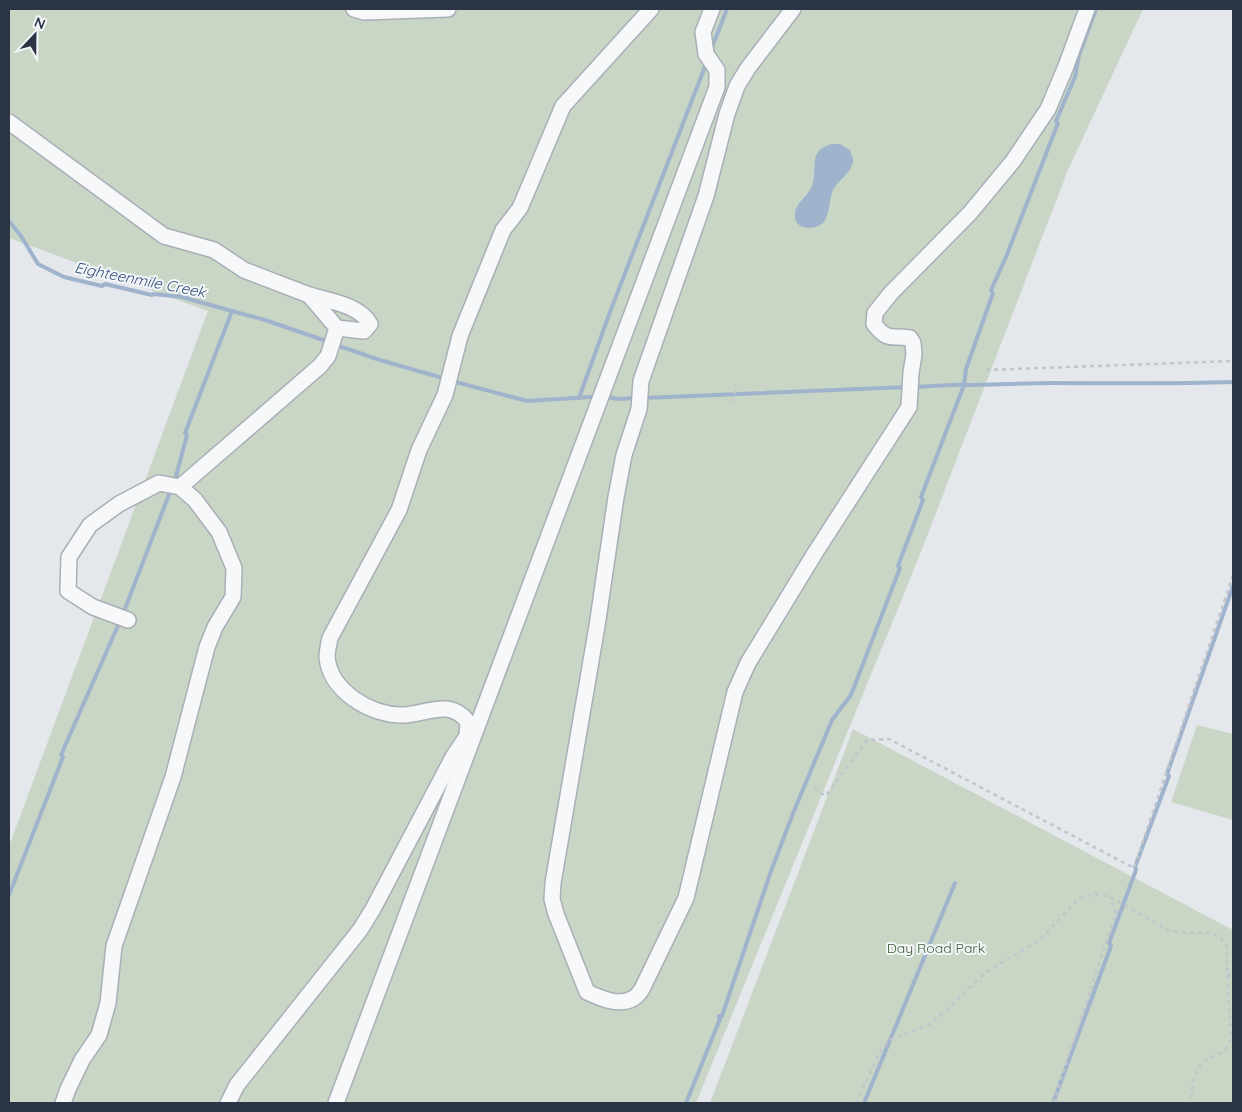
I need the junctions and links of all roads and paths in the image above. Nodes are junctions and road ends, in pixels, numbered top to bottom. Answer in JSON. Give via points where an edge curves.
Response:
{"nodes":[{"id":1,"x":354,"y":9,"type":"edge"},
{"id":2,"x":448,"y":9,"type":"edge"},
{"id":3,"x":651,"y":9,"type":"edge"},
{"id":4,"x":712,"y":9,"type":"edge"},
{"id":5,"x":793,"y":9,"type":"edge"},
{"id":6,"x":1087,"y":9,"type":"edge"},
{"id":7,"x":9,"y":122,"type":"edge"},
{"id":8,"x":309,"y":295,"type":"junction"},
{"id":9,"x":336,"y":332,"type":"junction"},
{"id":10,"x":1233,"y":360,"type":"edge"},
{"id":11,"x":986,"y":370,"type":"dead end"},
{"id":12,"x":736,"y":385,"type":"dead end"},
{"id":13,"x":733,"y":402,"type":"dead end"},
{"id":14,"x":180,"y":487,"type":"junction"},
{"id":15,"x":1233,"y":576,"type":"edge"},
{"id":16,"x":122,"y":617,"type":"dead end"},
{"id":17,"x":814,"y":788,"type":"dead end"},
{"id":18,"x":1110,"y":896,"type":"junction"},
{"id":19,"x":1227,"y":974,"type":"junction"},
{"id":20,"x":1233,"y":978,"type":"edge"},
{"id":21,"x":1233,"y":1001,"type":"edge"},
{"id":22,"x":1229,"y":1006,"type":"junction"},
{"id":23,"x":1053,"y":1102,"type":"edge"},
{"id":24,"x":63,"y":1103,"type":"edge"},
{"id":25,"x":228,"y":1103,"type":"edge"},
{"id":26,"x":336,"y":1103,"type":"edge"},
{"id":27,"x":856,"y":1103,"type":"edge"},
{"id":28,"x":1069,"y":1103,"type":"edge"},
{"id":29,"x":1190,"y":1103,"type":"edge"}],
"edges":[{"from":1,"to":2,"type":"lane","via":[[364,12]]},
{"from":3,"to":25,"type":"lane","via":[[563,106],[520,208],[503,230],[460,336],[446,391],[419,450],[399,510],[330,638],[327,656],[333,676],[345,692],[363,706],[383,713],[404,715],[442,708],[462,714],[468,722],[467,736],[360,930],[237,1085]]},
{"from":4,"to":26,"type":"lane","via":[[703,32],[706,54],[717,70],[717,87]]},
{"from":5,"to":6,"type":"lane","via":[[737,86],[706,196],[641,381],[639,407],[622,464],[552,899],[587,992],[612,1001],[634,998],[642,989],[686,898],[727,721],[748,663],[909,407],[913,343],[910,338],[882,334],[874,324],[875,313],[970,213],[1013,161],[1048,108]]},
{"from":7,"to":8,"type":"lane","via":[[164,236],[214,250],[244,270]]},
{"from":8,"to":9,"type":"lane"},
{"from":8,"to":9,"type":"lane","via":[[343,305],[366,317],[370,324],[364,331]]},
{"from":9,"to":14,"type":"lane","via":[[330,352],[320,366]]},
{"from":10,"to":11,"type":"path"},
{"from":12,"to":13,"type":"path"},
{"from":14,"to":16,"type":"lane","via":[[159,484],[119,504],[90,525],[68,557],[68,591],[93,607]]},
{"from":14,"to":24,"type":"lane","via":[[195,500],[219,532],[234,568],[233,597],[207,647],[174,777],[114,946],[108,1003],[99,1035],[82,1060]]},
{"from":15,"to":17,"type":"path","via":[[1134,868],[889,739],[867,740],[826,796]]},
{"from":18,"to":19,"type":"path","via":[[1170,931],[1211,933],[1220,937],[1227,946]]},
{"from":18,"to":23,"type":"path","via":[[1116,914]]},
{"from":18,"to":27,"type":"path","via":[[1095,894],[1078,899],[1040,940],[986,972],[930,1024],[890,1040],[882,1048]]},
{"from":19,"to":20,"type":"path"},
{"from":19,"to":22,"type":"path"},
{"from":21,"to":22,"type":"path"},
{"from":22,"to":29,"type":"path","via":[[1229,1046],[1202,1063],[1196,1074]]},
{"from":23,"to":28,"type":"path"}]}
